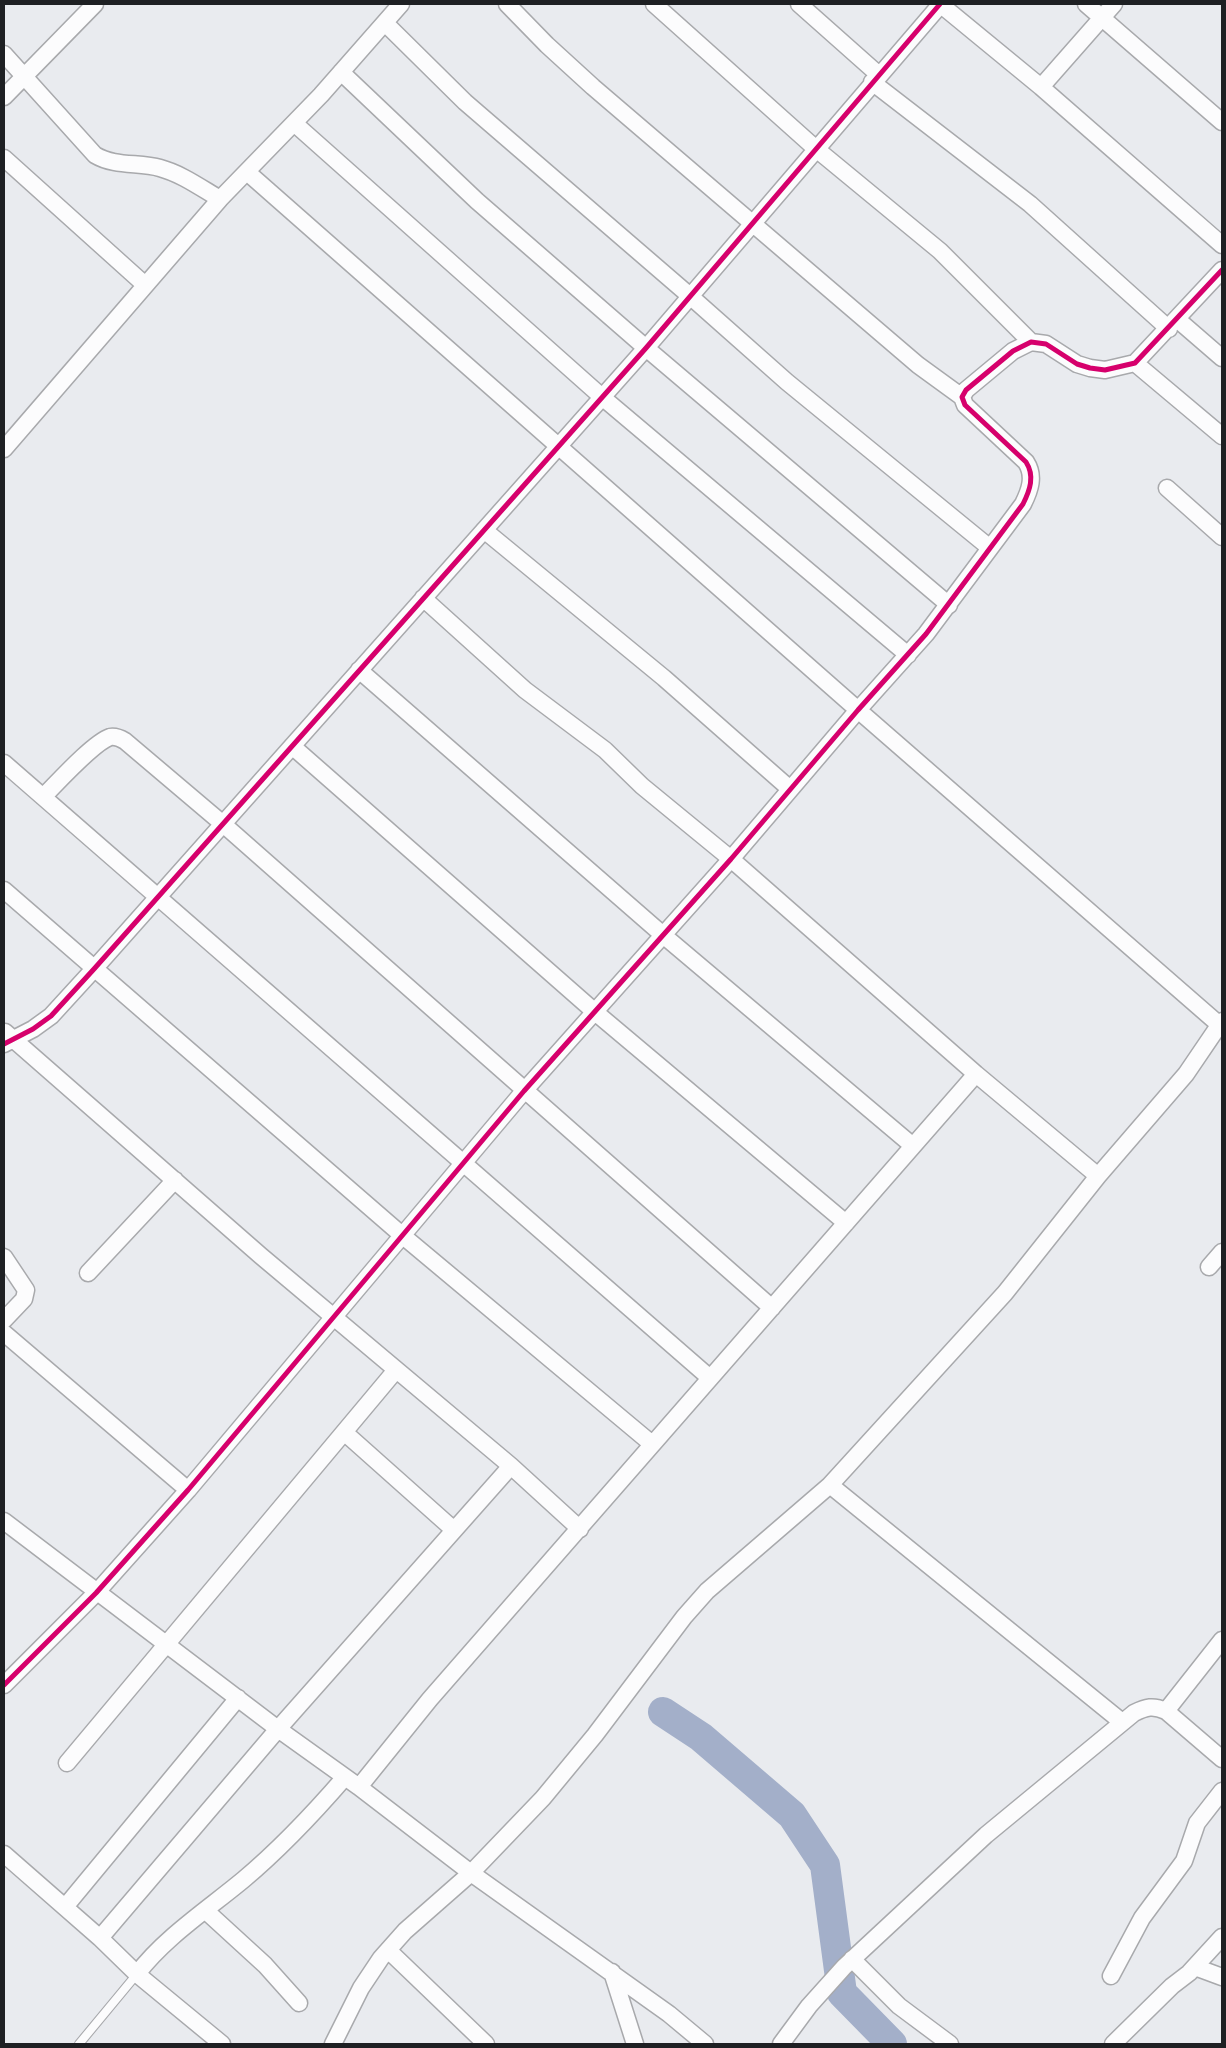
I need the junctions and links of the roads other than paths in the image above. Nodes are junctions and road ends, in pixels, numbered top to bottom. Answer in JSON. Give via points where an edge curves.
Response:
{"nodes":[{"id":1,"x":95,"y":4,"type":"edge"},
{"id":2,"x":401,"y":4,"type":"edge"},
{"id":3,"x":507,"y":4,"type":"edge"},
{"id":4,"x":654,"y":4,"type":"edge"},
{"id":5,"x":799,"y":4,"type":"edge"},
{"id":6,"x":940,"y":4,"type":"edge"},
{"id":7,"x":1086,"y":4,"type":"edge"},
{"id":8,"x":1114,"y":4,"type":"edge"},
{"id":9,"x":1102,"y":18,"type":"junction"},
{"id":10,"x":385,"y":23,"type":"junction"},
{"id":11,"x":4,"y":54,"type":"edge"},
{"id":12,"x":341,"y":72,"type":"junction"},
{"id":13,"x":24,"y":77,"type":"junction"},
{"id":14,"x":875,"y":79,"type":"junction"},
{"id":15,"x":1041,"y":87,"type":"junction"},
{"id":16,"x":4,"y":97,"type":"edge"},
{"id":17,"x":1222,"y":122,"type":"edge"},
{"id":18,"x":294,"y":123,"type":"junction"},
{"id":19,"x":815,"y":148,"type":"junction"},
{"id":20,"x":4,"y":158,"type":"edge"},
{"id":21,"x":247,"y":172,"type":"junction"},
{"id":22,"x":220,"y":199,"type":"junction"},
{"id":23,"x":753,"y":222,"type":"junction"},
{"id":24,"x":1222,"y":245,"type":"edge"},
{"id":25,"x":1221,"y":273,"type":"edge"},
{"id":26,"x":144,"y":284,"type":"junction"},
{"id":27,"x":690,"y":296,"type":"junction"},
{"id":28,"x":1173,"y":324,"type":"junction"},
{"id":29,"x":1031,"y":342,"type":"junction"},
{"id":30,"x":646,"y":348,"type":"junction"},
{"id":31,"x":1222,"y":358,"type":"edge"},
{"id":32,"x":1136,"y":363,"type":"junction"},
{"id":33,"x":602,"y":397,"type":"junction"},
{"id":34,"x":962,"y":397,"type":"junction"},
{"id":35,"x":1222,"y":436,"type":"edge"},
{"id":36,"x":558,"y":446,"type":"junction"},
{"id":37,"x":4,"y":449,"type":"edge"},
{"id":38,"x":1167,"y":488,"type":"dead end"},
{"id":39,"x":484,"y":530,"type":"junction"},
{"id":40,"x":1222,"y":537,"type":"edge"},
{"id":41,"x":990,"y":548,"type":"junction"},
{"id":42,"x":424,"y":598,"type":"junction"},
{"id":43,"x":948,"y":605,"type":"junction"},
{"id":44,"x":908,"y":655,"type":"junction"},
{"id":45,"x":359,"y":670,"type":"junction"},
{"id":46,"x":858,"y":710,"type":"junction"},
{"id":47,"x":292,"y":746,"type":"junction"},
{"id":48,"x":4,"y":763,"type":"edge"},
{"id":49,"x":790,"y":789,"type":"junction"},
{"id":50,"x":43,"y":797,"type":"junction"},
{"id":51,"x":223,"y":824,"type":"junction"},
{"id":52,"x":731,"y":859,"type":"junction"},
{"id":53,"x":4,"y":890,"type":"edge"},
{"id":54,"x":158,"y":897,"type":"junction"},
{"id":55,"x":663,"y":935,"type":"junction"},
{"id":56,"x":94,"y":969,"type":"junction"},
{"id":57,"x":595,"y":1012,"type":"junction"},
{"id":58,"x":1221,"y":1024,"type":"edge"},
{"id":59,"x":6,"y":1037,"type":"edge"},
{"id":60,"x":976,"y":1074,"type":"junction"},
{"id":61,"x":524,"y":1091,"type":"junction"},
{"id":62,"x":913,"y":1146,"type":"junction"},
{"id":63,"x":464,"y":1165,"type":"junction"},
{"id":64,"x":1098,"y":1176,"type":"junction"},
{"id":65,"x":175,"y":1180,"type":"junction"},
{"id":66,"x":846,"y":1223,"type":"junction"},
{"id":67,"x":403,"y":1236,"type":"junction"},
{"id":68,"x":1222,"y":1252,"type":"edge"},
{"id":69,"x":4,"y":1257,"type":"edge"},
{"id":70,"x":1209,"y":1267,"type":"dead end"},
{"id":71,"x":88,"y":1273,"type":"dead end"},
{"id":72,"x":772,"y":1308,"type":"junction"},
{"id":73,"x":332,"y":1317,"type":"junction"},
{"id":74,"x":4,"y":1320,"type":"edge"},
{"id":75,"x":4,"y":1333,"type":"edge"},
{"id":76,"x":396,"y":1370,"type":"junction"},
{"id":77,"x":710,"y":1378,"type":"junction"},
{"id":78,"x":344,"y":1432,"type":"junction"},
{"id":79,"x":652,"y":1444,"type":"junction"},
{"id":80,"x":511,"y":1466,"type":"junction"},
{"id":81,"x":830,"y":1486,"type":"junction"},
{"id":82,"x":188,"y":1490,"type":"junction"},
{"id":83,"x":4,"y":1521,"type":"edge"},
{"id":84,"x":580,"y":1529,"type":"junction"},
{"id":85,"x":454,"y":1530,"type":"junction"},
{"id":86,"x":96,"y":1593,"type":"junction"},
{"id":87,"x":1222,"y":1640,"type":"edge"},
{"id":88,"x":168,"y":1645,"type":"junction"},
{"id":89,"x":4,"y":1685,"type":"edge"},
{"id":90,"x":238,"y":1698,"type":"junction"},
{"id":91,"x":1166,"y":1710,"type":"junction"},
{"id":92,"x":1122,"y":1722,"type":"junction"},
{"id":93,"x":278,"y":1729,"type":"junction"},
{"id":94,"x":1222,"y":1759,"type":"edge"},
{"id":95,"x":67,"y":1763,"type":"dead end"},
{"id":96,"x":345,"y":1777,"type":"junction"},
{"id":97,"x":359,"y":1787,"type":"junction"},
{"id":98,"x":1222,"y":1791,"type":"edge"},
{"id":99,"x":4,"y":1854,"type":"edge"},
{"id":100,"x":471,"y":1873,"type":"junction"},
{"id":101,"x":65,"y":1907,"type":"junction"},
{"id":102,"x":206,"y":1911,"type":"junction"},
{"id":103,"x":1222,"y":1937,"type":"edge"},
{"id":104,"x":100,"y":1938,"type":"junction"},
{"id":105,"x":388,"y":1950,"type":"junction"},
{"id":106,"x":848,"y":1963,"type":"junction"},
{"id":107,"x":1195,"y":1967,"type":"junction"},
{"id":108,"x":612,"y":1972,"type":"junction"},
{"id":109,"x":137,"y":1974,"type":"junction"},
{"id":110,"x":1111,"y":1976,"type":"dead end"},
{"id":111,"x":1222,"y":1977,"type":"edge"},
{"id":112,"x":299,"y":2003,"type":"dead end"},
{"id":113,"x":79,"y":2044,"type":"edge"},
{"id":114,"x":222,"y":2044,"type":"edge"},
{"id":115,"x":333,"y":2044,"type":"edge"},
{"id":116,"x":486,"y":2044,"type":"edge"},
{"id":117,"x":635,"y":2044,"type":"edge"},
{"id":118,"x":705,"y":2044,"type":"edge"},
{"id":119,"x":781,"y":2044,"type":"edge"},
{"id":120,"x":950,"y":2044,"type":"edge"},
{"id":121,"x":1113,"y":2044,"type":"edge"}],
"edges":[{"from":1,"to":13,"type":"street"},
{"from":2,"to":10,"type":"street"},
{"from":3,"to":23,"type":"street","via":[[592,87]]},
{"from":4,"to":19,"type":"street"},
{"from":5,"to":14,"type":"street"},
{"from":6,"to":14,"type":"street"},
{"from":6,"to":15,"type":"street"},
{"from":7,"to":9,"type":"street"},
{"from":8,"to":9,"type":"street"},
{"from":9,"to":15,"type":"street"},
{"from":9,"to":17,"type":"street"},
{"from":10,"to":12,"type":"street"},
{"from":10,"to":27,"type":"street","via":[[465,102]]},
{"from":11,"to":13,"type":"street"},
{"from":12,"to":18,"type":"street"},
{"from":12,"to":30,"type":"street","via":[[478,201]]},
{"from":13,"to":16,"type":"street"},
{"from":13,"to":22,"type":"street","via":[[95,155],[110,162],[161,168],[184,177]]},
{"from":14,"to":19,"type":"street"},
{"from":14,"to":28,"type":"street"},
{"from":15,"to":24,"type":"street"},
{"from":18,"to":21,"type":"street"},
{"from":18,"to":33,"type":"street"},
{"from":19,"to":23,"type":"street"},
{"from":19,"to":29,"type":"street","via":[[940,251]]},
{"from":20,"to":26,"type":"street"},
{"from":21,"to":22,"type":"street"},
{"from":21,"to":36,"type":"street"},
{"from":22,"to":26,"type":"street"},
{"from":23,"to":27,"type":"street"},
{"from":23,"to":34,"type":"street","via":[[918,364]]},
{"from":25,"to":28,"type":"street"},
{"from":26,"to":37,"type":"street"},
{"from":27,"to":30,"type":"street"},
{"from":27,"to":41,"type":"street","via":[[787,382]]},
{"from":28,"to":31,"type":"street"},
{"from":28,"to":32,"type":"street"},
{"from":29,"to":32,"type":"street","via":[[1046,344],[1077,364],[1090,368],[1105,370]]},
{"from":29,"to":34,"type":"street","via":[[1013,351],[966,390]]},
{"from":30,"to":33,"type":"street"},
{"from":30,"to":43,"type":"street"},
{"from":32,"to":35,"type":"street"},
{"from":33,"to":36,"type":"street"},
{"from":33,"to":44,"type":"street"},
{"from":34,"to":41,"type":"street","via":[[971,412],[1020,456],[1031,476],[1023,504]]},
{"from":36,"to":39,"type":"street"},
{"from":36,"to":46,"type":"street"},
{"from":38,"to":40,"type":"street"},
{"from":39,"to":42,"type":"street"},
{"from":39,"to":49,"type":"street","via":[[664,678]]},
{"from":41,"to":43,"type":"street"},
{"from":42,"to":45,"type":"street"},
{"from":42,"to":52,"type":"street","via":[[525,690],[593,739],[642,786]]},
{"from":43,"to":44,"type":"street"},
{"from":44,"to":46,"type":"street"},
{"from":45,"to":47,"type":"street"},
{"from":45,"to":55,"type":"street"},
{"from":46,"to":49,"type":"street"},
{"from":46,"to":58,"type":"street"},
{"from":47,"to":51,"type":"street"},
{"from":47,"to":57,"type":"street"},
{"from":48,"to":50,"type":"street"},
{"from":49,"to":52,"type":"street"},
{"from":50,"to":51,"type":"street","via":[[97,745],[115,737],[125,741]]},
{"from":50,"to":54,"type":"street"},
{"from":51,"to":54,"type":"street"},
{"from":51,"to":61,"type":"street"},
{"from":52,"to":55,"type":"street"},
{"from":52,"to":60,"type":"street"},
{"from":53,"to":56,"type":"street"},
{"from":54,"to":56,"type":"street"},
{"from":54,"to":63,"type":"street"},
{"from":55,"to":57,"type":"street"},
{"from":55,"to":62,"type":"street"},
{"from":56,"to":59,"type":"street","via":[[51,1016],[33,1029]]},
{"from":56,"to":67,"type":"street"},
{"from":57,"to":61,"type":"street"},
{"from":57,"to":66,"type":"street"},
{"from":58,"to":64,"type":"street","via":[[1186,1074]]},
{"from":59,"to":65,"type":"street"},
{"from":60,"to":62,"type":"street"},
{"from":60,"to":64,"type":"street"},
{"from":61,"to":63,"type":"street"},
{"from":61,"to":72,"type":"street"},
{"from":62,"to":66,"type":"street"},
{"from":63,"to":67,"type":"street"},
{"from":63,"to":77,"type":"street"},
{"from":64,"to":81,"type":"street","via":[[1006,1293]]},
{"from":65,"to":71,"type":"street"},
{"from":65,"to":73,"type":"street"},
{"from":66,"to":72,"type":"street"},
{"from":67,"to":73,"type":"street"},
{"from":67,"to":79,"type":"street"},
{"from":68,"to":70,"type":"street"},
{"from":69,"to":74,"type":"street","via":[[26,1290],[24,1299]]},
{"from":72,"to":77,"type":"street"},
{"from":73,"to":76,"type":"street"},
{"from":73,"to":82,"type":"street"},
{"from":75,"to":82,"type":"street"},
{"from":76,"to":78,"type":"street"},
{"from":76,"to":80,"type":"street"},
{"from":77,"to":79,"type":"street"},
{"from":78,"to":85,"type":"street"},
{"from":78,"to":88,"type":"street"},
{"from":79,"to":84,"type":"street"},
{"from":80,"to":84,"type":"street"},
{"from":80,"to":85,"type":"street"},
{"from":81,"to":92,"type":"street"},
{"from":81,"to":100,"type":"street","via":[[707,1591],[543,1798]]},
{"from":82,"to":86,"type":"street"},
{"from":83,"to":86,"type":"street"},
{"from":84,"to":97,"type":"street","via":[[430,1699]]},
{"from":85,"to":93,"type":"street"},
{"from":86,"to":88,"type":"street"},
{"from":86,"to":89,"type":"street"},
{"from":87,"to":91,"type":"street"},
{"from":88,"to":90,"type":"street"},
{"from":88,"to":95,"type":"street"},
{"from":90,"to":93,"type":"street"},
{"from":90,"to":101,"type":"street"},
{"from":91,"to":92,"type":"street","via":[[1146,1707]]},
{"from":91,"to":94,"type":"street"},
{"from":92,"to":106,"type":"street","via":[[992,1830]]},
{"from":93,"to":96,"type":"street"},
{"from":93,"to":104,"type":"street"},
{"from":96,"to":97,"type":"street"},
{"from":96,"to":102,"type":"street","via":[[270,1857]]},
{"from":97,"to":100,"type":"street"},
{"from":98,"to":110,"type":"street","via":[[1197,1823],[1184,1861],[1142,1918]]},
{"from":99,"to":101,"type":"street"},
{"from":100,"to":105,"type":"street"},
{"from":100,"to":108,"type":"street"},
{"from":101,"to":104,"type":"street"},
{"from":102,"to":109,"type":"street","via":[[154,1954]]},
{"from":102,"to":112,"type":"street","via":[[265,1965]]},
{"from":103,"to":107,"type":"street"},
{"from":104,"to":109,"type":"street"},
{"from":105,"to":115,"type":"street","via":[[361,1988]]},
{"from":105,"to":116,"type":"street"},
{"from":106,"to":119,"type":"street"},
{"from":106,"to":120,"type":"street"},
{"from":107,"to":111,"type":"street"},
{"from":107,"to":121,"type":"street"},
{"from":108,"to":117,"type":"street"},
{"from":108,"to":118,"type":"street"},
{"from":109,"to":113,"type":"lane"},
{"from":109,"to":114,"type":"street"}]}
